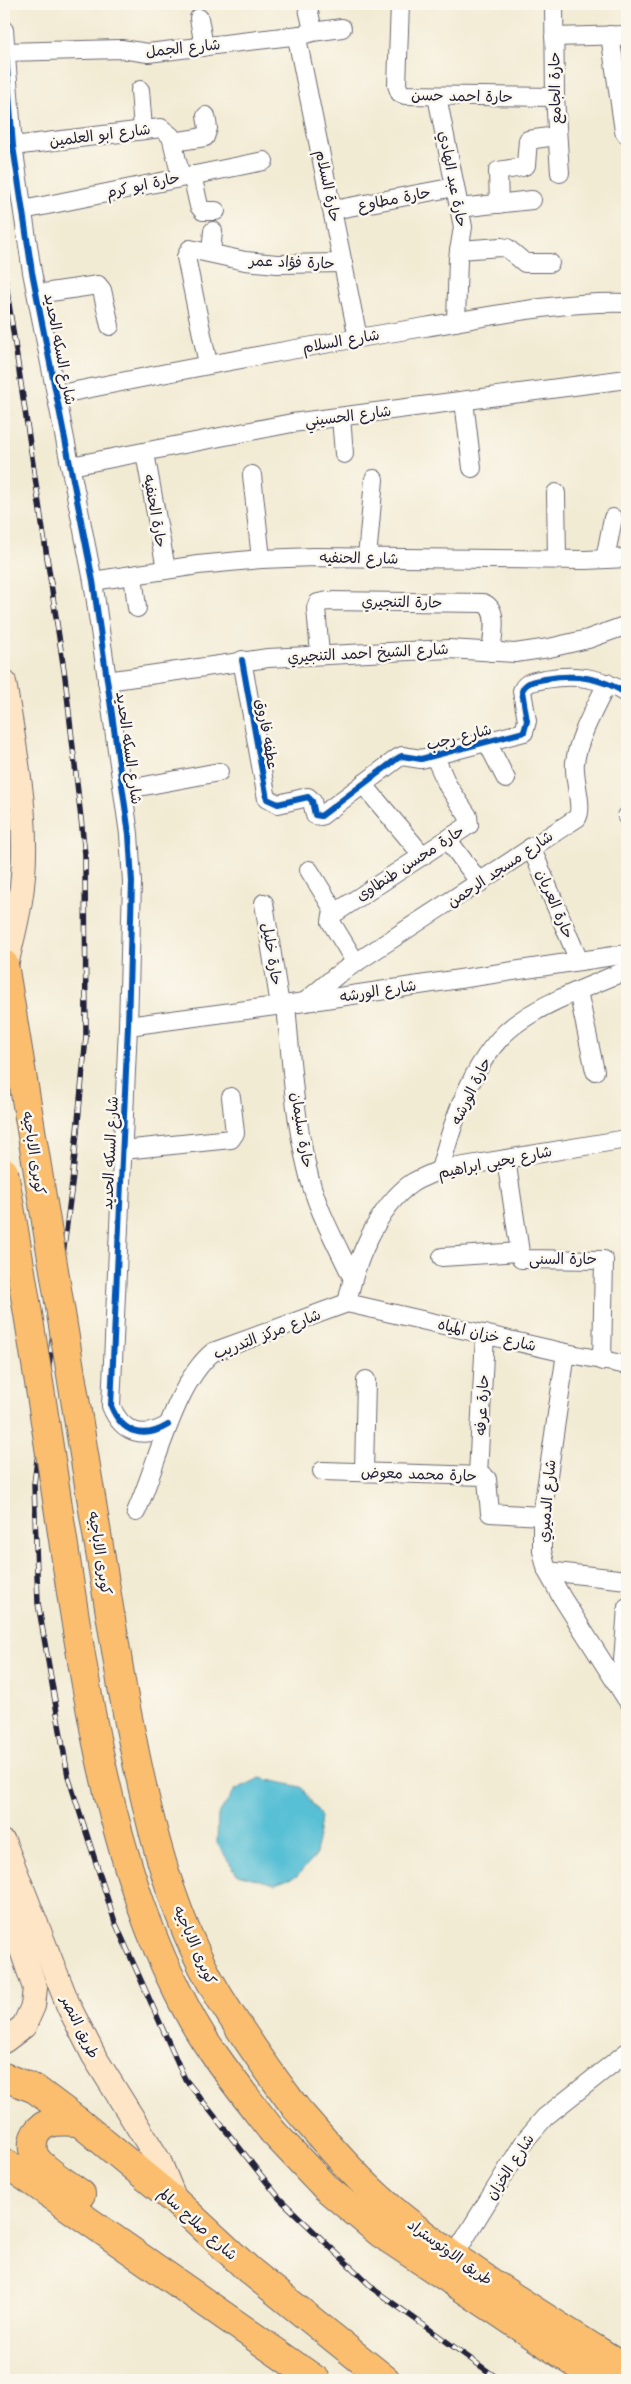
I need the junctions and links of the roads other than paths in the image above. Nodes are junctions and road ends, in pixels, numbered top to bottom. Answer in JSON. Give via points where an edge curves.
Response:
{"nodes":[{"id":1,"x":308,"y":4,"type":"edge"},
{"id":2,"x":400,"y":4,"type":"edge"},
{"id":3,"x":554,"y":4,"type":"edge"},
{"id":4,"x":199,"y":18,"type":"dead end"},
{"id":5,"x":342,"y":28,"type":"dead end"},
{"id":6,"x":4,"y":30,"type":"edge"},
{"id":7,"x":306,"y":34,"type":"junction"},
{"id":8,"x":619,"y":35,"type":"edge"},
{"id":9,"x":554,"y":37,"type":"junction"},
{"id":10,"x":204,"y":46,"type":"junction"},
{"id":11,"x":5,"y":52,"type":"junction"},
{"id":12,"x":140,"y":90,"type":"dead end"},
{"id":13,"x":437,"y":96,"type":"junction"},
{"id":14,"x":554,"y":97,"type":"junction"},
{"id":15,"x":206,"y":116,"type":"dead end"},
{"id":16,"x":143,"y":129,"type":"junction"},
{"id":17,"x":627,"y":135,"type":"edge"},
{"id":18,"x":556,"y":136,"type":"junction"},
{"id":19,"x":173,"y":142,"type":"junction"},
{"id":20,"x":13,"y":146,"type":"junction"},
{"id":21,"x":264,"y":161,"type":"dead end"},
{"id":22,"x":560,"y":172,"type":"dead end"},
{"id":23,"x":186,"y":176,"type":"junction"},
{"id":24,"x":455,"y":187,"type":"junction"},
{"id":25,"x":532,"y":200,"type":"dead end"},
{"id":26,"x":499,"y":204,"type":"junction"},
{"id":27,"x":459,"y":208,"type":"junction"},
{"id":28,"x":23,"y":210,"type":"junction"},
{"id":29,"x":332,"y":210,"type":"junction"},
{"id":30,"x":216,"y":211,"type":"dead end"},
{"id":31,"x":213,"y":231,"type":"dead end"},
{"id":32,"x":459,"y":250,"type":"junction"},
{"id":33,"x":211,"y":253,"type":"junction"},
{"id":34,"x":343,"y":263,"type":"junction"},
{"id":35,"x":550,"y":264,"type":"dead end"},
{"id":36,"x":37,"y":294,"type":"junction"},
{"id":37,"x":627,"y":304,"type":"edge"},
{"id":38,"x":456,"y":322,"type":"junction"},
{"id":39,"x":110,"y":326,"type":"dead end"},
{"id":40,"x":358,"y":338,"type":"junction"},
{"id":41,"x":208,"y":364,"type":"junction"},
{"id":42,"x":627,"y":379,"type":"edge"},
{"id":43,"x":56,"y":395,"type":"junction"},
{"id":44,"x":464,"y":401,"type":"junction"},
{"id":45,"x":341,"y":416,"type":"junction"},
{"id":46,"x":145,"y":453,"type":"junction"},
{"id":47,"x":344,"y":454,"type":"dead end"},
{"id":48,"x":71,"y":466,"type":"junction"},
{"id":49,"x":472,"y":468,"type":"dead end"},
{"id":50,"x":252,"y":475,"type":"dead end"},
{"id":51,"x":374,"y":479,"type":"dead end"},
{"id":52,"x":556,"y":493,"type":"dead end"},
{"id":53,"x":613,"y":518,"type":"dead end"},
{"id":54,"x":367,"y":558,"type":"junction"},
{"id":55,"x":627,"y":558,"type":"edge"},
{"id":56,"x":261,"y":559,"type":"junction"},
{"id":57,"x":605,"y":559,"type":"junction"},
{"id":58,"x":556,"y":560,"type":"junction"},
{"id":59,"x":166,"y":569,"type":"junction"},
{"id":60,"x":133,"y":575,"type":"junction"},
{"id":61,"x":93,"y":581,"type":"junction"},
{"id":62,"x":137,"y":608,"type":"dead end"},
{"id":63,"x":627,"y":625,"type":"edge"},
{"id":64,"x":491,"y":652,"type":"junction"},
{"id":65,"x":320,"y":654,"type":"junction"},
{"id":66,"x":242,"y":660,"type":"junction"},
{"id":67,"x":107,"y":681,"type":"junction"},
{"id":68,"x":4,"y":682,"type":"edge"},
{"id":69,"x":607,"y":683,"type":"junction"},
{"id":70,"x":627,"y":694,"type":"edge"},
{"id":71,"x":487,"y":742,"type":"junction"},
{"id":72,"x":434,"y":755,"type":"junction"},
{"id":73,"x":219,"y":772,"type":"dead end"},
{"id":74,"x":506,"y":779,"type":"dead end"},
{"id":75,"x":363,"y":784,"type":"junction"},
{"id":76,"x":123,"y":790,"type":"junction"},
{"id":77,"x":278,"y":804,"type":"joint"},
{"id":78,"x":448,"y":840,"type":"junction"},
{"id":79,"x":531,"y":847,"type":"junction"},
{"id":80,"x":423,"y":856,"type":"junction"},
{"id":81,"x":308,"y":870,"type":"dead end"},
{"id":82,"x":480,"y":883,"type":"junction"},
{"id":83,"x":264,"y":903,"type":"dead end"},
{"id":84,"x":335,"y":912,"type":"junction"},
{"id":85,"x":627,"y":954,"type":"edge"},
{"id":86,"x":579,"y":961,"type":"junction"},
{"id":87,"x":356,"y":963,"type":"junction"},
{"id":88,"x":4,"y":964,"type":"edge"},
{"id":89,"x":627,"y":970,"type":"edge"},
{"id":90,"x":4,"y":975,"type":"edge"},
{"id":91,"x":578,"y":991,"type":"junction"},
{"id":92,"x":305,"y":1002,"type":"junction"},
{"id":93,"x":283,"y":1005,"type":"junction"},
{"id":94,"x":128,"y":1026,"type":"junction"},
{"id":95,"x":595,"y":1071,"type":"dead end"},
{"id":96,"x":231,"y":1098,"type":"dead end"},
{"id":97,"x":627,"y":1139,"type":"edge"},
{"id":98,"x":122,"y":1150,"type":"junction"},
{"id":99,"x":506,"y":1159,"type":"junction"},
{"id":100,"x":440,"y":1170,"type":"junction"},
{"id":101,"x":4,"y":1172,"type":"edge"},
{"id":102,"x":519,"y":1252,"type":"junction"},
{"id":103,"x":442,"y":1257,"type":"dead end"},
{"id":104,"x":352,"y":1278,"type":"junction"},
{"id":105,"x":348,"y":1303,"type":"junction"},
{"id":106,"x":485,"y":1334,"type":"junction"},
{"id":107,"x":566,"y":1353,"type":"junction"},
{"id":108,"x":602,"y":1361,"type":"junction"},
{"id":109,"x":627,"y":1365,"type":"edge"},
{"id":110,"x":366,"y":1380,"type":"dead end"},
{"id":111,"x":168,"y":1425,"type":"junction"},
{"id":112,"x":322,"y":1471,"type":"dead end"},
{"id":113,"x":364,"y":1472,"type":"junction"},
{"id":114,"x":478,"y":1475,"type":"junction"},
{"id":115,"x":136,"y":1512,"type":"dead end"},
{"id":116,"x":542,"y":1516,"type":"junction"},
{"id":117,"x":547,"y":1571,"type":"junction"},
{"id":118,"x":627,"y":1580,"type":"edge"},
{"id":119,"x":627,"y":1606,"type":"edge"},
{"id":120,"x":624,"y":1694,"type":"edge"},
{"id":121,"x":4,"y":1843,"type":"edge"},
{"id":122,"x":4,"y":1898,"type":"edge"},
{"id":123,"x":4,"y":2041,"type":"edge"},
{"id":124,"x":627,"y":2052,"type":"edge"},
{"id":125,"x":4,"y":2076,"type":"edge"},
{"id":126,"x":295,"y":2107,"type":"joint"},
{"id":127,"x":79,"y":2122,"type":"junction"},
{"id":128,"x":4,"y":2162,"type":"edge"},
{"id":129,"x":176,"y":2202,"type":"junction"},
{"id":130,"x":135,"y":2254,"type":"junction"},
{"id":131,"x":454,"y":2256,"type":"junction"},
{"id":132,"x":627,"y":2369,"type":"edge"},
{"id":133,"x":316,"y":2380,"type":"edge"},
{"id":134,"x":386,"y":2380,"type":"edge"},
{"id":135,"x":600,"y":2380,"type":"edge"}],
"edges":[{"from":1,"to":7,"type":"street","name":"حارة السلام","via":[[313,28]]},
{"from":2,"to":13,"type":"street","name":"حارة احمد حسن","via":[[398,90],[405,95]]},
{"from":3,"to":9,"type":"street","name":"حارة الجامع"},
{"from":4,"to":10,"type":"street"},
{"from":5,"to":7,"type":"street","name":"شارع الجمل"},
{"from":6,"to":11,"type":"street","name":"شارع السكه الحديد"},
{"from":7,"to":10,"type":"street","name":"شارع الجمل"},
{"from":7,"to":29,"type":"street","name":"حارة السلام","via":[[298,43]]},
{"from":8,"to":9,"type":"street"},
{"from":8,"to":17,"type":"street","via":[[624,131]]},
{"from":9,"to":14,"type":"street","name":"حارة الجامع"},
{"from":10,"to":11,"type":"street","name":"شارع الجمل","via":[[148,53],[121,49]]},
{"from":11,"to":20,"type":"street","name":"شارع السكه الحديد"},
{"from":12,"to":16,"type":"street"},
{"from":13,"to":14,"type":"street","name":"حارة احمد حسن"},
{"from":13,"to":24,"type":"street","name":"حارة عبد الهادي"},
{"from":14,"to":18,"type":"street","name":"حارة الجامع"},
{"from":15,"to":19,"type":"street","via":[[208,128],[205,137]]},
{"from":16,"to":19,"type":"street","name":"شارع ابو العلمين","via":[[161,128],[167,131]]},
{"from":16,"to":20,"type":"street","name":"شارع ابو العلمين"},
{"from":18,"to":22,"type":"street","name":"حارة الجامع"},
{"from":18,"to":26,"type":"street","via":[[528,140],[526,165],[498,171]]},
{"from":19,"to":23,"type":"street","name":"شارع ابو العلمين"},
{"from":20,"to":28,"type":"street","name":"شارع السكه الحديد"},
{"from":21,"to":23,"type":"street","name":"حارة ابو كرم"},
{"from":23,"to":28,"type":"street","name":"حارة ابو كرم"},
{"from":23,"to":30,"type":"street","name":"شارع ابو العلمين","via":[[199,206],[204,211]]},
{"from":24,"to":27,"type":"street","name":"حارة عبد الهادي"},
{"from":24,"to":29,"type":"street","name":"حارة مطاوع"},
{"from":25,"to":26,"type":"street"},
{"from":26,"to":27,"type":"street"},
{"from":27,"to":32,"type":"street","name":"حارة عبد الهادي","via":[[463,227]]},
{"from":28,"to":36,"type":"street","name":"شارع السكه الحديد"},
{"from":29,"to":34,"type":"street","name":"حارة السلام"},
{"from":31,"to":33,"type":"street"},
{"from":32,"to":35,"type":"street","via":[[501,247],[507,248],[524,263]]},
{"from":32,"to":38,"type":"street","name":"حارة عبد الهادي"},
{"from":33,"to":34,"type":"street","name":"حارة فؤاد عمر","via":[[278,264]]},
{"from":33,"to":41,"type":"street","name":"حارة فؤاد عمر","via":[[190,248],[186,257]]},
{"from":34,"to":40,"type":"street","name":"حارة السلام"},
{"from":36,"to":39,"type":"street","via":[[98,284]]},
{"from":36,"to":43,"type":"street","name":"شارع السكه الحديد"},
{"from":37,"to":38,"type":"street","name":"شارع السلام","via":[[559,308]]},
{"from":38,"to":40,"type":"street","name":"شارع السلام"},
{"from":40,"to":41,"type":"street","name":"شارع السلام"},
{"from":41,"to":43,"type":"street","name":"شارع السلام"},
{"from":42,"to":44,"type":"street","name":"شارع الحسيني"},
{"from":43,"to":48,"type":"street","name":"شارع السكه الحديد"},
{"from":44,"to":45,"type":"street","name":"شارع الحسيني"},
{"from":44,"to":49,"type":"street"},
{"from":45,"to":46,"type":"street","name":"شارع الحسيني","via":[[252,430]]},
{"from":45,"to":47,"type":"street"},
{"from":46,"to":48,"type":"street","name":"شارع الحسيني"},
{"from":46,"to":59,"type":"street","name":"حارة الحنفيه"},
{"from":48,"to":61,"type":"street","name":"شارع السكه الحديد"},
{"from":50,"to":56,"type":"street"},
{"from":51,"to":54,"type":"street"},
{"from":52,"to":58,"type":"street"},
{"from":53,"to":57,"type":"street"},
{"from":54,"to":56,"type":"street","name":"شارع الحنفيه"},
{"from":54,"to":58,"type":"street","name":"شارع الحنفيه"},
{"from":55,"to":57,"type":"street","name":"شارع الحنفيه"},
{"from":56,"to":59,"type":"street","name":"شارع الحنفيه"},
{"from":57,"to":58,"type":"street","name":"شارع الحنفيه"},
{"from":59,"to":60,"type":"street","name":"شارع الحنفيه"},
{"from":60,"to":61,"type":"street","name":"شارع الحنفيه"},
{"from":60,"to":62,"type":"street"},
{"from":61,"to":67,"type":"street","name":"شارع السكه الحديد"},
{"from":63,"to":64,"type":"street","name":"شارع الشيخ احمد التنجيري","via":[[549,648],[515,653]]},
{"from":64,"to":65,"type":"street","name":"شارع الشيخ احمد التنجيري","via":[[449,649]]},
{"from":64,"to":65,"type":"street","name":"حارة التنجيري","via":[[493,614],[491,607],[483,603],[328,601],[318,603],[316,608]]},
{"from":65,"to":66,"type":"street","name":"شارع الشيخ احمد التنجيري"},
{"from":66,"to":67,"type":"street","name":"شارع الشيخ احمد التنجيري"},
{"from":66,"to":77,"type":"street","name":"عطفه فاروق","via":[[265,794],[272,803]]},
{"from":67,"to":76,"type":"street","name":"شارع السكه الحديد"},
{"from":68,"to":90,"type":"street","via":[[21,786],[23,853],[20,900]]},
{"from":69,"to":70,"type":"street","name":"شارع رجب"},
{"from":69,"to":71,"type":"street","name":"شارع رجب","via":[[570,676],[527,684],[522,691],[527,721],[524,732]]},
{"from":69,"to":79,"type":"street","name":"شارع مسجد الرحمن","via":[[578,747],[575,761],[580,814]]},
{"from":71,"to":72,"type":"street","name":"شارع رجب"},
{"from":71,"to":74,"type":"street"},
{"from":72,"to":75,"type":"street","name":"شارع رجب","via":[[416,760],[398,758]]},
{"from":72,"to":78,"type":"street","name":"حارة محسن طنطاوى","via":[[448,786],[470,820],[470,825]]},
{"from":73,"to":76,"type":"street"},
{"from":75,"to":77,"type":"street","name":"شارع رجب","via":[[321,816],[315,815],[308,797]]},
{"from":75,"to":80,"type":"street"},
{"from":76,"to":94,"type":"street","name":"شارع السكه الحديد","via":[[132,882]]},
{"from":78,"to":80,"type":"street","name":"حارة محسن طنطاوى"},
{"from":78,"to":82,"type":"street"},
{"from":79,"to":82,"type":"street","name":"شارع مسجد الرحمن"},
{"from":79,"to":86,"type":"street","name":"حارة العريان"},
{"from":80,"to":84,"type":"street","name":"حارة محسن طنطاوى"},
{"from":81,"to":84,"type":"street"},
{"from":82,"to":87,"type":"street","name":"شارع مسجد الرحمن"},
{"from":83,"to":93,"type":"street","name":"حارة خليل"},
{"from":84,"to":87,"type":"street","via":[[330,922]]},
{"from":85,"to":86,"type":"street","name":"شارع الورشه"},
{"from":86,"to":92,"type":"street","name":"شارع الورشه"},
{"from":87,"to":92,"type":"street","name":"شارع مسجد الرحمن"},
{"from":88,"to":126,"type":"highway","name":"كوبرى الاباجيه","bridge":true,"via":[[120,1677],[139,1774],[171,1889],[198,1955],[219,1997]]},
{"from":89,"to":91,"type":"street","name":"حارة الورشه"},
{"from":91,"to":95,"type":"street"},
{"from":91,"to":100,"type":"street","name":"حارة الورشه","via":[[540,1008],[499,1040],[462,1102]]},
{"from":92,"to":93,"type":"street","name":"شارع الورشه"},
{"from":93,"to":94,"type":"street","name":"شارع الورشه"},
{"from":93,"to":104,"type":"street","name":"حارة سليمان","via":[[307,1169]]},
{"from":94,"to":98,"type":"street","name":"شارع السكه الحديد"},
{"from":96,"to":98,"type":"street","via":[[234,1133],[231,1139]]},
{"from":97,"to":99,"type":"street","name":"شارع يحيى ابراهيم"},
{"from":98,"to":111,"type":"street","name":"شارع السكه الحديد","via":[[111,1406],[120,1421],[134,1432],[158,1432]]},
{"from":99,"to":100,"type":"street","name":"شارع يحيى ابراهيم"},
{"from":99,"to":102,"type":"street","name":"حارة السنى"},
{"from":100,"to":104,"type":"street","name":"شارع يحيى ابراهيم","via":[[411,1184],[389,1206],[373,1229]]},
{"from":101,"to":135,"type":"highway","name":"طريق الاوتوستراد","bridge":true,"via":[[99,1756],[120,1838],[148,1925],[184,2002],[211,2050],[273,2132],[326,2188],[380,2233]]},
{"from":102,"to":103,"type":"street"},
{"from":102,"to":108,"type":"street","name":"حارة السنى","via":[[522,1260],[604,1260]]},
{"from":104,"to":105,"type":"street","name":"شارع يحيى ابراهيم"},
{"from":105,"to":106,"type":"street","name":"شارع خزان المياه"},
{"from":105,"to":111,"type":"street","name":"شارع مركز التدريب","via":[[213,1352],[194,1371]]},
{"from":106,"to":107,"type":"street","name":"شارع خزان المياه"},
{"from":106,"to":114,"type":"street","name":"حارة عرفه"},
{"from":107,"to":108,"type":"street","name":"شارع خزان المياه"},
{"from":107,"to":116,"type":"street","name":"شارع الدميري"},
{"from":108,"to":109,"type":"street","name":"شارع خزان المياه"},
{"from":110,"to":113,"type":"street"},
{"from":111,"to":115,"type":"street","name":"شارع مركز التدريب"},
{"from":112,"to":113,"type":"street","name":"حارة محمد معوض"},
{"from":113,"to":114,"type":"street","name":"حارة محمد معوض"},
{"from":114,"to":116,"type":"street","name":"حارة محمد معوض","via":[[487,1477],[490,1513]]},
{"from":116,"to":117,"type":"street","name":"شارع الدميري","via":[[542,1551]]},
{"from":117,"to":118,"type":"street"},
{"from":117,"to":120,"type":"street","name":"شارع الدميري"},
{"from":119,"to":120,"type":"street"},
{"from":121,"to":129,"type":"street","name":"طريق النصر","via":[[69,2007],[94,2056],[159,2161]]},
{"from":122,"to":123,"type":"street","via":[[35,1988],[33,2006],[24,2026]]},
{"from":124,"to":131,"type":"street","name":"شارع الخزان","via":[[545,2117],[526,2139]]},
{"from":125,"to":127,"type":"highway","name":"شارع صلاح سالم","via":[[35,2088]]},
{"from":126,"to":131,"type":"highway","name":"طريق الاوتوستراد","via":[[346,2166],[397,2213]]},
{"from":127,"to":129,"type":"highway","name":"شارع صلاح سالم"},
{"from":127,"to":130,"type":"highway","via":[[46,2124],[32,2143],[33,2154],[114,2221]]},
{"from":128,"to":130,"type":"highway"},
{"from":129,"to":134,"type":"highway","name":"شارع صلاح سالم","via":[[249,2270]]},
{"from":130,"to":133,"type":"highway"},
{"from":131,"to":132,"type":"highway","name":"طريق الاوتوستراد"}]}
